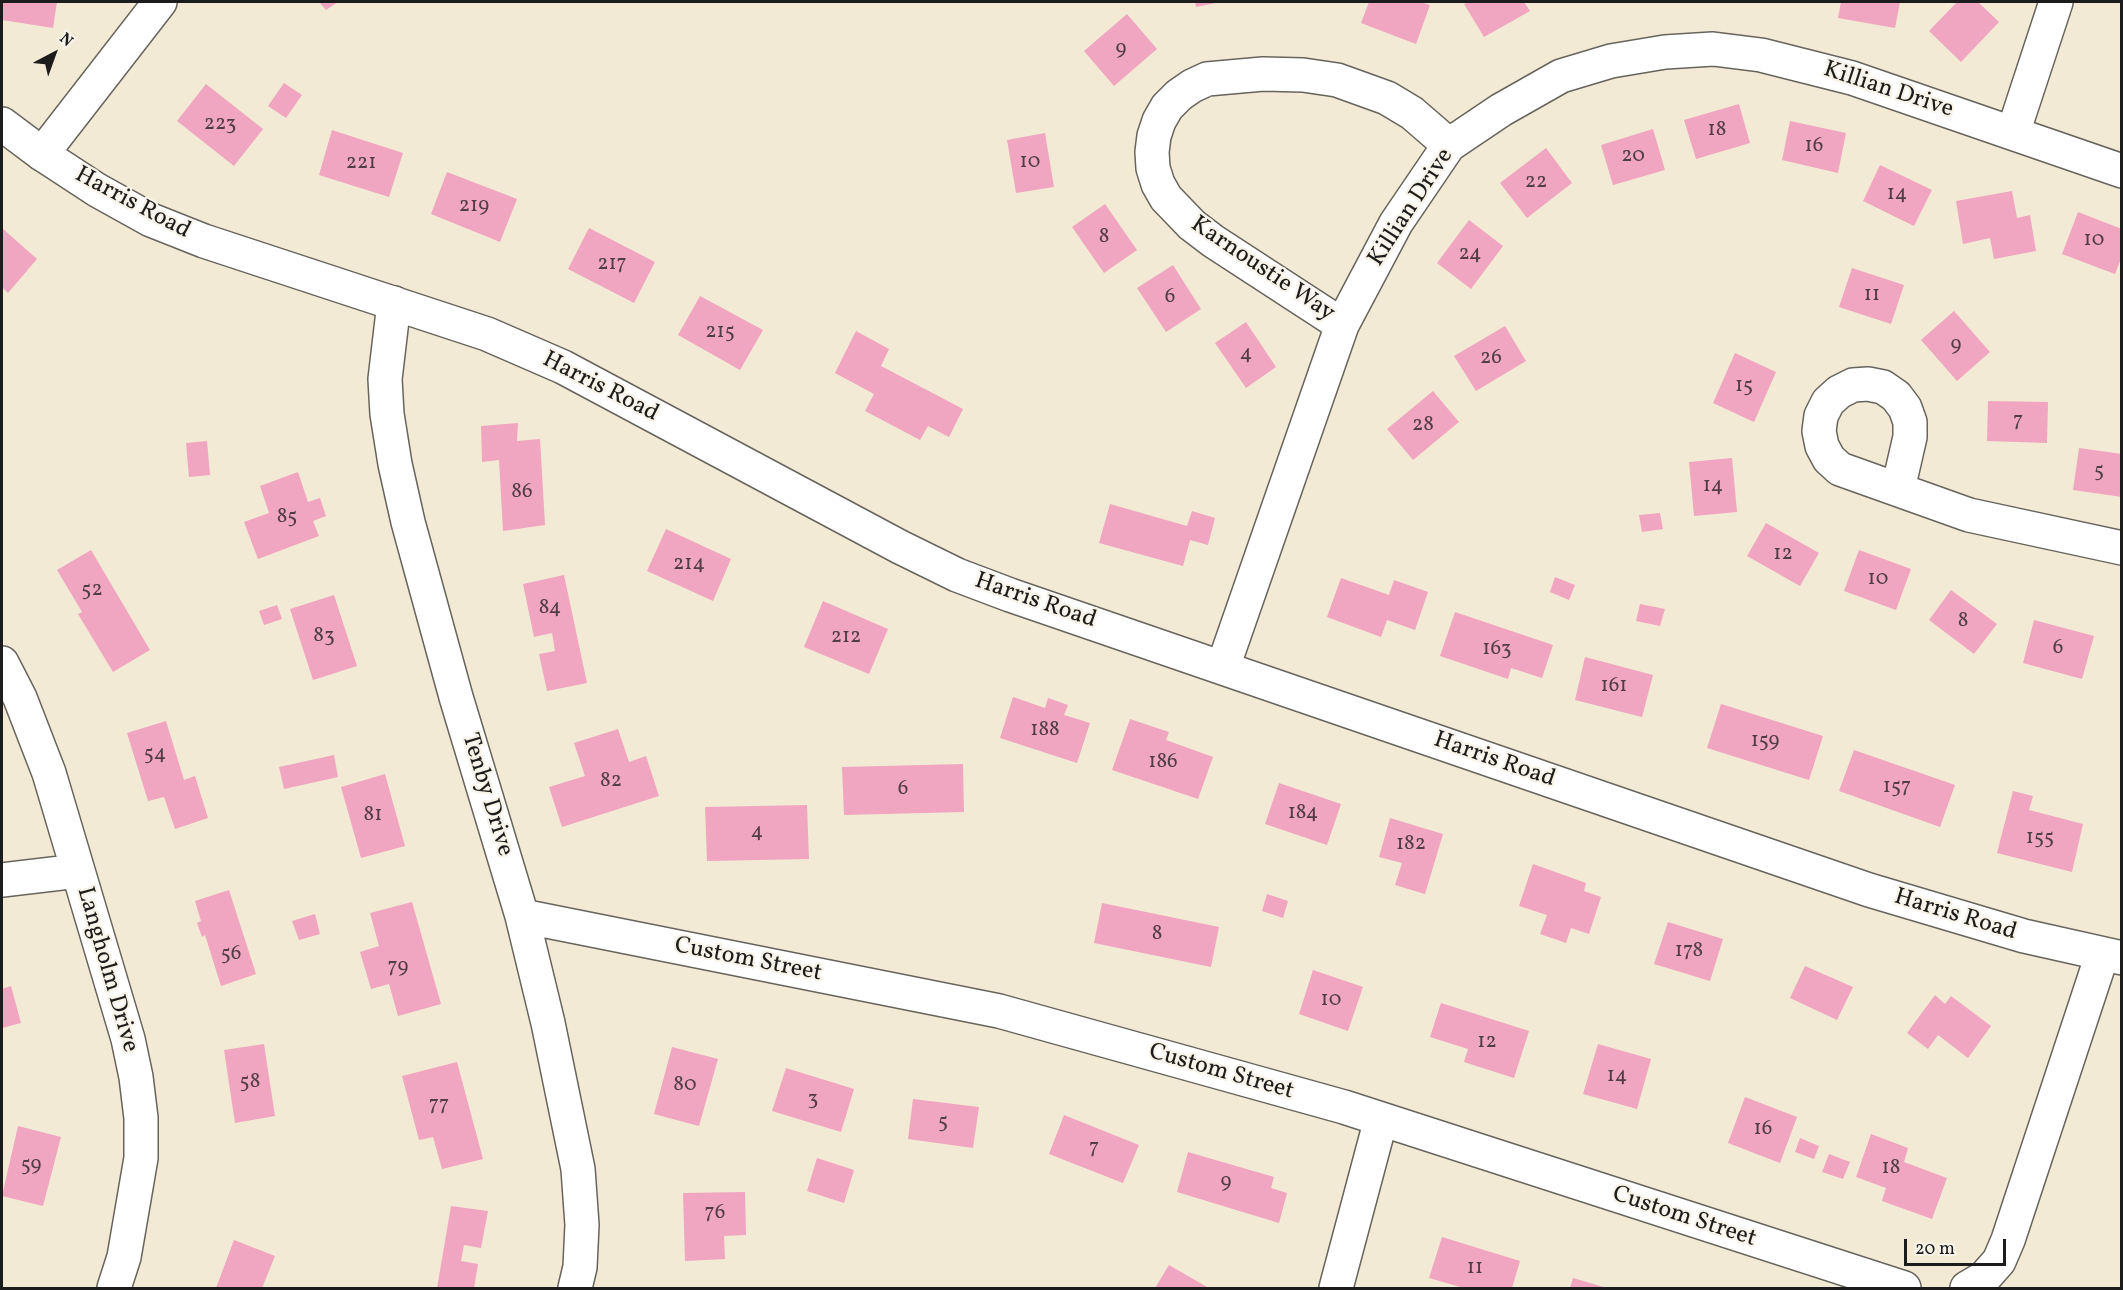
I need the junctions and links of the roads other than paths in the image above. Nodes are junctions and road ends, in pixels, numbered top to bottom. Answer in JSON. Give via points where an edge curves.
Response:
{"nodes":[{"id":1,"x":160,"y":2,"type":"edge"},
{"id":2,"x":2056,"y":2,"type":"edge"},
{"id":3,"x":2,"y":124,"type":"edge"},
{"id":4,"x":2013,"y":134,"type":"junction"},
{"id":5,"x":1449,"y":146,"type":"junction"},
{"id":6,"x":42,"y":154,"type":"junction"},
{"id":7,"x":2121,"y":171,"type":"edge"},
{"id":8,"x":394,"y":303,"type":"junction"},
{"id":9,"x":1342,"y":325,"type":"junction"},
{"id":10,"x":1898,"y":489,"type":"dead end"},
{"id":11,"x":2121,"y":548,"type":"edge"},
{"id":12,"x":2,"y":663,"type":"edge"},
{"id":13,"x":1223,"y":667,"type":"junction"},
{"id":14,"x":78,"y":871,"type":"junction"},
{"id":15,"x":2,"y":880,"type":"edge"},
{"id":16,"x":522,"y":916,"type":"junction"},
{"id":17,"x":2112,"y":957,"type":"edge"},
{"id":18,"x":1381,"y":1119,"type":"junction"},
{"id":19,"x":114,"y":1288,"type":"edge"},
{"id":20,"x":575,"y":1288,"type":"edge"},
{"id":21,"x":1336,"y":1288,"type":"edge"},
{"id":22,"x":1904,"y":1288,"type":"edge"},
{"id":23,"x":1967,"y":1288,"type":"edge"}],
"edges":[{"from":1,"to":6,"type":"street"},
{"from":2,"to":4,"type":"street"},
{"from":3,"to":6,"type":"street","name":"Harris Road"},
{"from":4,"to":5,"type":"street","name":"Killian Drive","via":[[1852,78],[1761,55],[1713,49],[1611,61],[1560,76]]},
{"from":4,"to":7,"type":"street","name":"Killian Drive"},
{"from":5,"to":9,"type":"street","name":"Killian Drive","via":[[1396,223]]},
{"from":5,"to":9,"type":"street","name":"Karnoustie Way","via":[[1412,113],[1387,98],[1336,80],[1303,75],[1207,79],[1185,90],[1159,120],[1153,168],[1166,198],[1213,242]]},
{"from":6,"to":8,"type":"street","name":"Harris Road","via":[[151,220]]},
{"from":8,"to":13,"type":"street","name":"Harris Road","via":[[487,334],[563,367],[957,575]]},
{"from":8,"to":16,"type":"street","name":"Tenby Drive","via":[[385,379],[395,464],[456,697]]},
{"from":9,"to":13,"type":"street","name":"Killian Drive"},
{"from":10,"to":11,"type":"street","via":[[1969,515]]},
{"from":12,"to":14,"type":"street","name":"Langholm Drive","via":[[49,773]]},
{"from":13,"to":17,"type":"street","name":"Harris Road","via":[[1869,890],[2001,930]]},
{"from":14,"to":15,"type":"street"},
{"from":14,"to":19,"type":"street","name":"Langholm Drive","via":[[128,1040],[141,1118],[136,1195]]},
{"from":16,"to":18,"type":"street","name":"Custom Street","via":[[999,1011]]},
{"from":16,"to":20,"type":"street","name":"Tenby Drive","via":[[578,1169],[582,1225]]},
{"from":17,"to":23,"type":"street","via":[[1999,1261],[1984,1278]]},
{"from":18,"to":21,"type":"street"},
{"from":18,"to":22,"type":"street","name":"Custom Street"}]}
